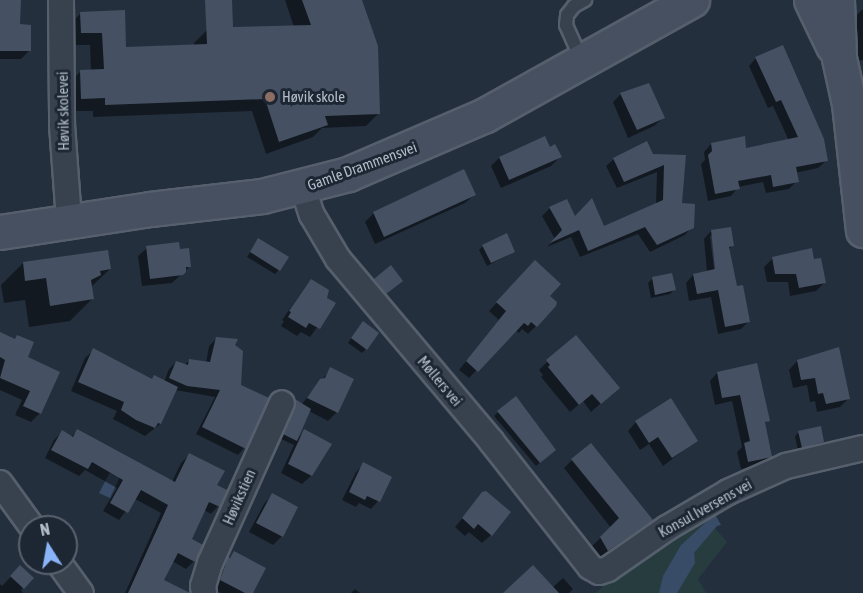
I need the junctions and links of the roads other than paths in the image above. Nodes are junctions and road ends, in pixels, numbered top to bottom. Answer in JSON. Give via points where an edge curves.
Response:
{"nodes":[{"id":1,"x":61,"y":0,"type":"edge"},
{"id":2,"x":585,"y":0,"type":"edge"},
{"id":3,"x":692,"y":0,"type":"edge"},
{"id":4,"x":811,"y":0,"type":"edge"},
{"id":5,"x":837,"y":0,"type":"edge"},
{"id":6,"x":839,"y":58,"type":"junction"},
{"id":7,"x":582,"y":62,"type":"junction"},
{"id":8,"x":303,"y":188,"type":"junction"},
{"id":9,"x":69,"y":221,"type":"junction"},
{"id":10,"x":863,"y":230,"type":"edge"},
{"id":11,"x":0,"y":232,"type":"edge"},
{"id":12,"x":282,"y":403,"type":"dead end"},
{"id":13,"x":863,"y":448,"type":"edge"},
{"id":14,"x":0,"y":483,"type":"edge"},
{"id":15,"x":23,"y":515,"type":"edge"},
{"id":16,"x":590,"y":567,"type":"joint"},
{"id":17,"x":68,"y":575,"type":"edge"},
{"id":18,"x":81,"y":593,"type":"edge"},
{"id":19,"x":204,"y":593,"type":"edge"}],
"edges":[{"from":1,"to":9,"type":"street","name":"Høvik skolevei","via":[[62,125]]},
{"from":2,"to":7,"type":"lane","via":[[567,15],[566,25]]},
{"from":3,"to":7,"type":"main road","name":"Gamle Drammensvei"},
{"from":4,"to":6,"type":"main road"},
{"from":5,"to":6,"type":"main road"},
{"from":6,"to":10,"type":"main road","via":[[849,105]]},
{"from":7,"to":8,"type":"main road","name":"Gamle Drammensvei","via":[[437,138]]},
{"from":8,"to":9,"type":"main road","name":"Gamle Drammensvei","via":[[233,201]]},
{"from":8,"to":16,"type":"street","name":"Møllers vei","via":[[312,215],[339,259]]},
{"from":9,"to":11,"type":"main road","name":"Gamle Drammensvei"},
{"from":12,"to":19,"type":"street","name":"Høvikstien","via":[[210,563]]},
{"from":13,"to":16,"type":"street","name":"Konsul Iversens vei","via":[[776,470],[687,516],[609,569],[599,572]]},
{"from":14,"to":15,"type":"street"},
{"from":17,"to":18,"type":"street"}]}
